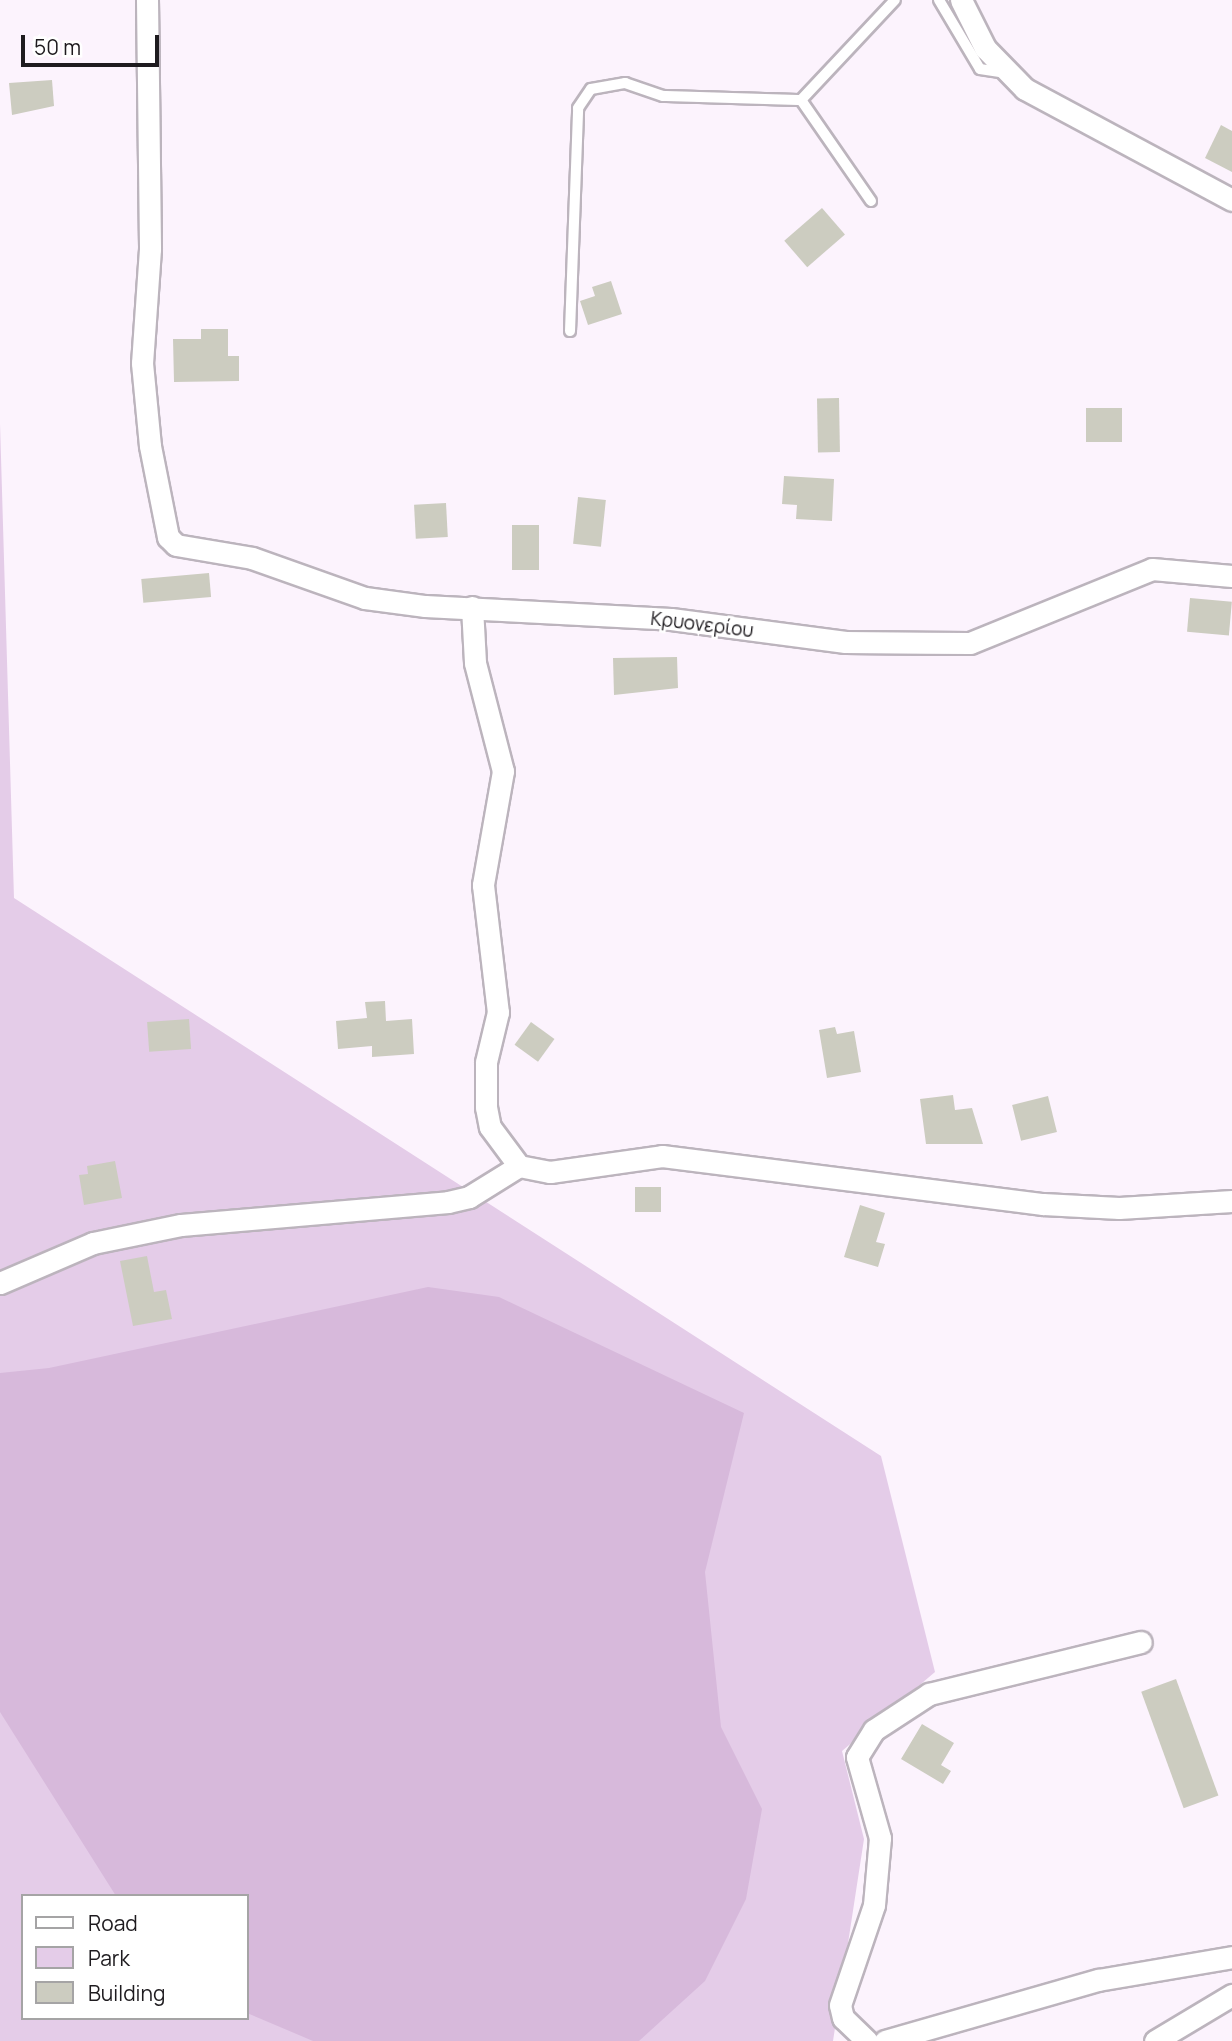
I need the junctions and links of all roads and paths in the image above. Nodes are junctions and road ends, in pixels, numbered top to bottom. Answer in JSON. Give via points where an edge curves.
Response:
{"nodes":[{"id":1,"x":147,"y":0,"type":"edge"},
{"id":2,"x":895,"y":0,"type":"edge"},
{"id":3,"x":939,"y":0,"type":"edge"},
{"id":4,"x":961,"y":0,"type":"edge"},
{"id":5,"x":1005,"y":73,"type":"junction"},
{"id":6,"x":801,"y":100,"type":"junction"},
{"id":7,"x":1232,"y":200,"type":"edge"},
{"id":8,"x":872,"y":201,"type":"dead end"},
{"id":9,"x":570,"y":331,"type":"dead end"},
{"id":10,"x":1232,"y":576,"type":"edge"},
{"id":11,"x":472,"y":607,"type":"junction"},
{"id":12,"x":519,"y":1166,"type":"junction"},
{"id":13,"x":1232,"y":1201,"type":"edge"},
{"id":14,"x":0,"y":1283,"type":"edge"},
{"id":15,"x":1141,"y":1642,"type":"dead end"},
{"id":16,"x":1232,"y":1957,"type":"edge"},
{"id":17,"x":1232,"y":1995,"type":"edge"},
{"id":18,"x":867,"y":2041,"type":"edge"},
{"id":19,"x":886,"y":2041,"type":"edge"},
{"id":20,"x":1155,"y":2041,"type":"edge"}],
"edges":[{"from":1,"to":11,"type":"street","name":"Κρυονερίου","via":[[150,249],[142,363],[168,537],[189,550],[252,558],[365,598]]},
{"from":2,"to":6,"type":"lane"},
{"from":3,"to":5,"type":"lane","via":[[981,69]]},
{"from":4,"to":5,"type":"street"},
{"from":5,"to":7,"type":"street"},
{"from":6,"to":8,"type":"lane"},
{"from":6,"to":9,"type":"lane","via":[[663,96],[625,83],[591,89],[578,108]]},
{"from":10,"to":11,"type":"street","name":"Κρυονερίου","via":[[1152,569],[970,643],[845,642],[671,619]]},
{"from":11,"to":12,"type":"street","via":[[475,663],[503,771],[483,885],[498,1012],[486,1062],[486,1107],[499,1144]]},
{"from":12,"to":13,"type":"street","via":[[550,1172],[662,1156],[1043,1204],[1119,1208]]},
{"from":12,"to":14,"type":"street","via":[[469,1197],[181,1225],[93,1243]]},
{"from":15,"to":18,"type":"street","via":[[929,1695],[874,1730],[857,1757],[880,1838],[874,1905],[840,2005],[843,2018]]},
{"from":16,"to":19,"type":"street","via":[[1098,1980]]},
{"from":17,"to":20,"type":"street"}]}
